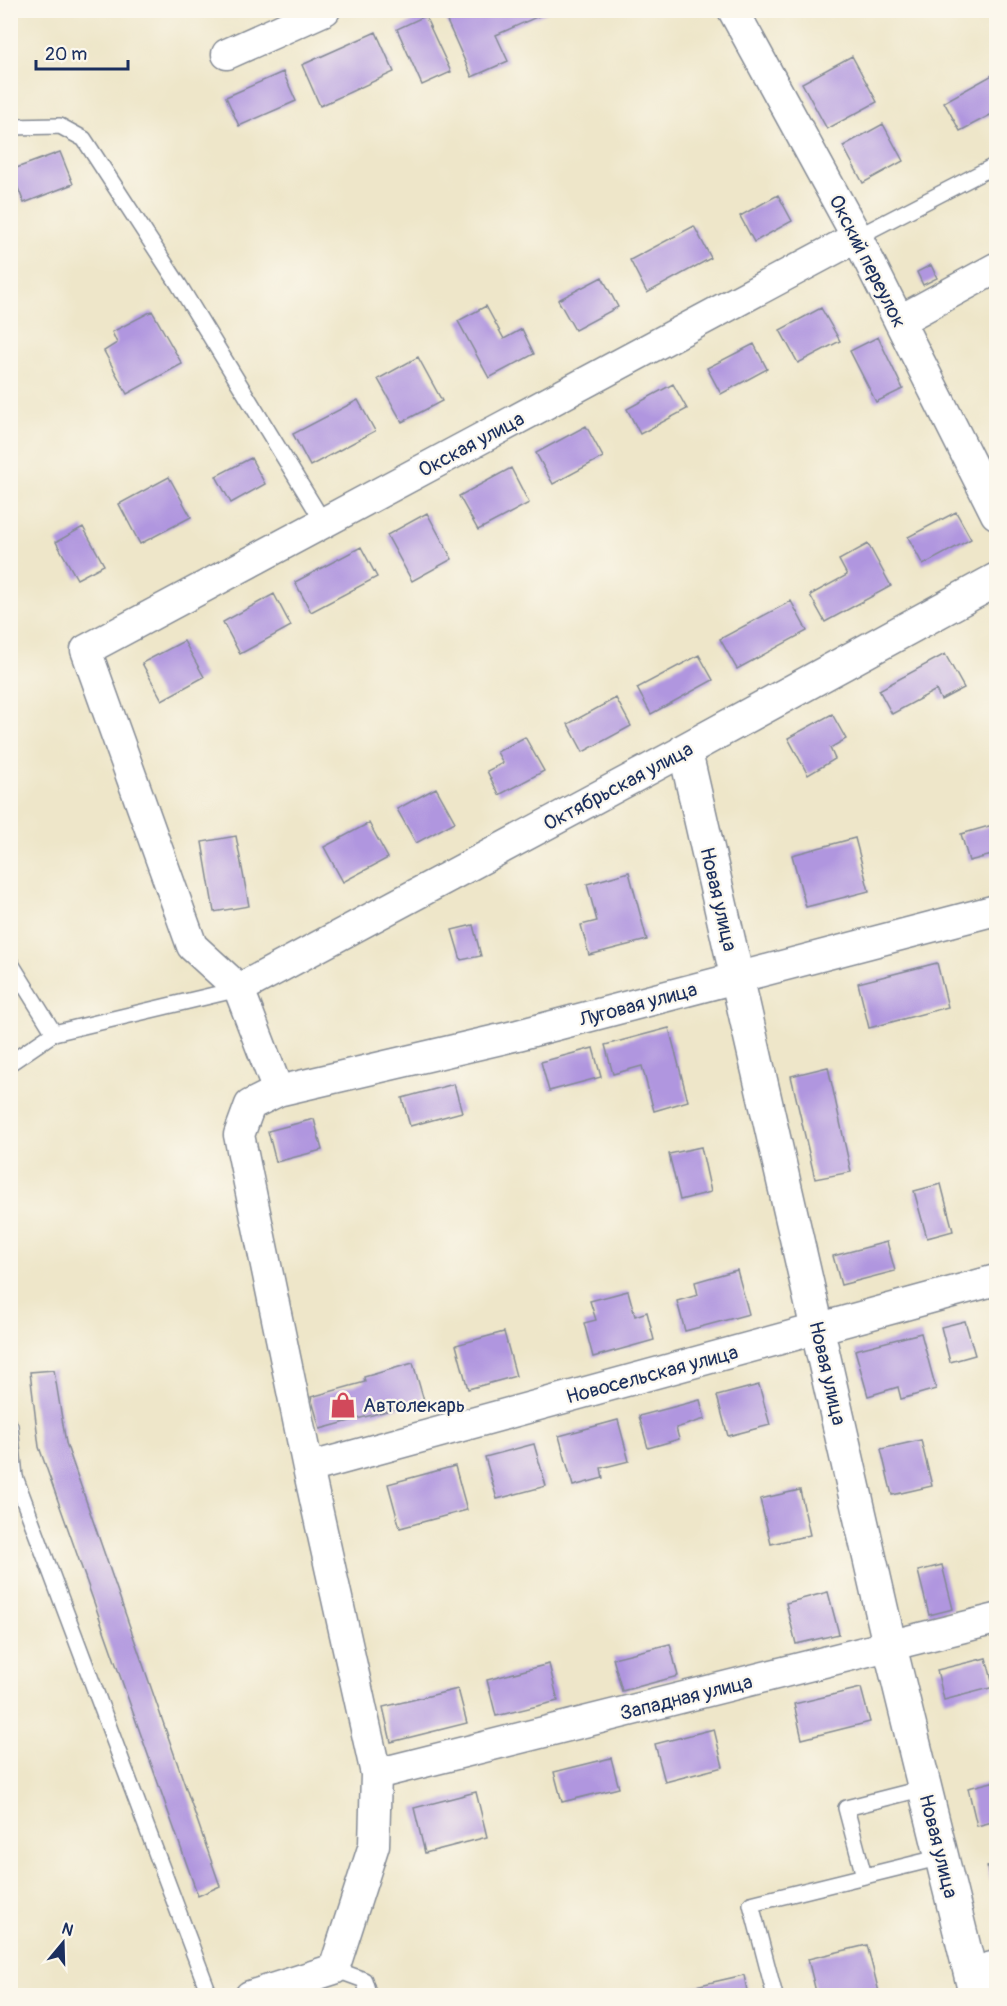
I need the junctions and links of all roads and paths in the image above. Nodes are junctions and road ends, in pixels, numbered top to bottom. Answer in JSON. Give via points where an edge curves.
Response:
{"nodes":[{"id":1,"x":325,"y":10,"type":"edge"},
{"id":2,"x":733,"y":10,"type":"edge"},
{"id":3,"x":227,"y":54,"type":"dead end"},
{"id":4,"x":10,"y":127,"type":"edge"},
{"id":5,"x":996,"y":165,"type":"edge"},
{"id":6,"x":857,"y":237,"type":"junction"},
{"id":7,"x":996,"y":268,"type":"edge"},
{"id":8,"x":899,"y":321,"type":"junction"},
{"id":9,"x":996,"y":514,"type":"edge"},
{"id":10,"x":324,"y":523,"type":"junction"},
{"id":11,"x":996,"y":580,"type":"edge"},
{"id":12,"x":685,"y":750,"type":"junction"},
{"id":13,"x":996,"y":910,"type":"edge"},
{"id":14,"x":10,"y":962,"type":"edge"},
{"id":15,"x":737,"y":978,"type":"junction"},
{"id":16,"x":239,"y":989,"type":"junction"},
{"id":17,"x":54,"y":1032,"type":"junction"},
{"id":18,"x":10,"y":1063,"type":"edge"},
{"id":19,"x":278,"y":1091,"type":"junction"},
{"id":20,"x":996,"y":1280,"type":"edge"},
{"id":21,"x":818,"y":1329,"type":"junction"},
{"id":22,"x":10,"y":1426,"type":"edge"},
{"id":23,"x":308,"y":1468,"type":"junction"},
{"id":24,"x":996,"y":1620,"type":"edge"},
{"id":25,"x":890,"y":1647,"type":"junction"},
{"id":26,"x":376,"y":1774,"type":"junction"},
{"id":27,"x":925,"y":1788,"type":"junction"},
{"id":28,"x":942,"y":1857,"type":"junction"},
{"id":29,"x":864,"y":1876,"type":"junction"},
{"id":30,"x":334,"y":1970,"type":"junction"},
{"id":31,"x":981,"y":1978,"type":"edge"},
{"id":32,"x":210,"y":1995,"type":"edge"},
{"id":33,"x":250,"y":1995,"type":"edge"},
{"id":34,"x":369,"y":1995,"type":"edge"},
{"id":35,"x":775,"y":1995,"type":"edge"}],
"edges":[{"from":1,"to":3,"type":"street"},
{"from":2,"to":6,"type":"street","name":"Окский переулок"},
{"from":4,"to":10,"type":"lane","via":[[60,126],[84,139],[179,285]]},
{"from":5,"to":6,"type":"lane"},
{"from":6,"to":8,"type":"street","name":"Окский переулок"},
{"from":6,"to":10,"type":"street","name":"Окская улица"},
{"from":7,"to":8,"type":"street"},
{"from":8,"to":9,"type":"street","name":"Окский переулок"},
{"from":10,"to":16,"type":"street","name":"Окская улица","via":[[86,650],[192,946]]},
{"from":11,"to":12,"type":"street","name":"Октябрьская улица"},
{"from":12,"to":15,"type":"street","name":"Новая улица"},
{"from":12,"to":16,"type":"street","name":"Октябрьская улица"},
{"from":13,"to":15,"type":"street","name":"Луговая улица"},
{"from":14,"to":17,"type":"lane"},
{"from":15,"to":19,"type":"street","name":"Луговая улица"},
{"from":15,"to":21,"type":"street","name":"Новая улица"},
{"from":16,"to":17,"type":"lane"},
{"from":16,"to":19,"type":"street"},
{"from":17,"to":18,"type":"lane"},
{"from":19,"to":23,"type":"street","name":"Луговая улица","via":[[250,1105],[240,1134]]},
{"from":20,"to":21,"type":"street","name":"Новосельская улица"},
{"from":21,"to":23,"type":"street","name":"Новосельская улица"},
{"from":21,"to":25,"type":"street","name":"Новая улица"},
{"from":22,"to":32,"type":"lane","via":[[15,1477]]},
{"from":23,"to":26,"type":"street","name":"Луговая улица"},
{"from":24,"to":25,"type":"street","name":"Западная улица"},
{"from":25,"to":26,"type":"street","name":"Западная улица"},
{"from":25,"to":27,"type":"street","name":"Новая улица"},
{"from":26,"to":30,"type":"street","name":"Луговая улица","via":[[374,1845]]},
{"from":27,"to":28,"type":"street","name":"Новая улица"},
{"from":27,"to":29,"type":"lane","via":[[846,1808]]},
{"from":28,"to":29,"type":"lane"},
{"from":28,"to":31,"type":"street","name":"Новая улица"},
{"from":29,"to":35,"type":"lane","via":[[751,1904]]},
{"from":30,"to":33,"type":"street"},
{"from":30,"to":34,"type":"lane","via":[[364,1980]]}]}
